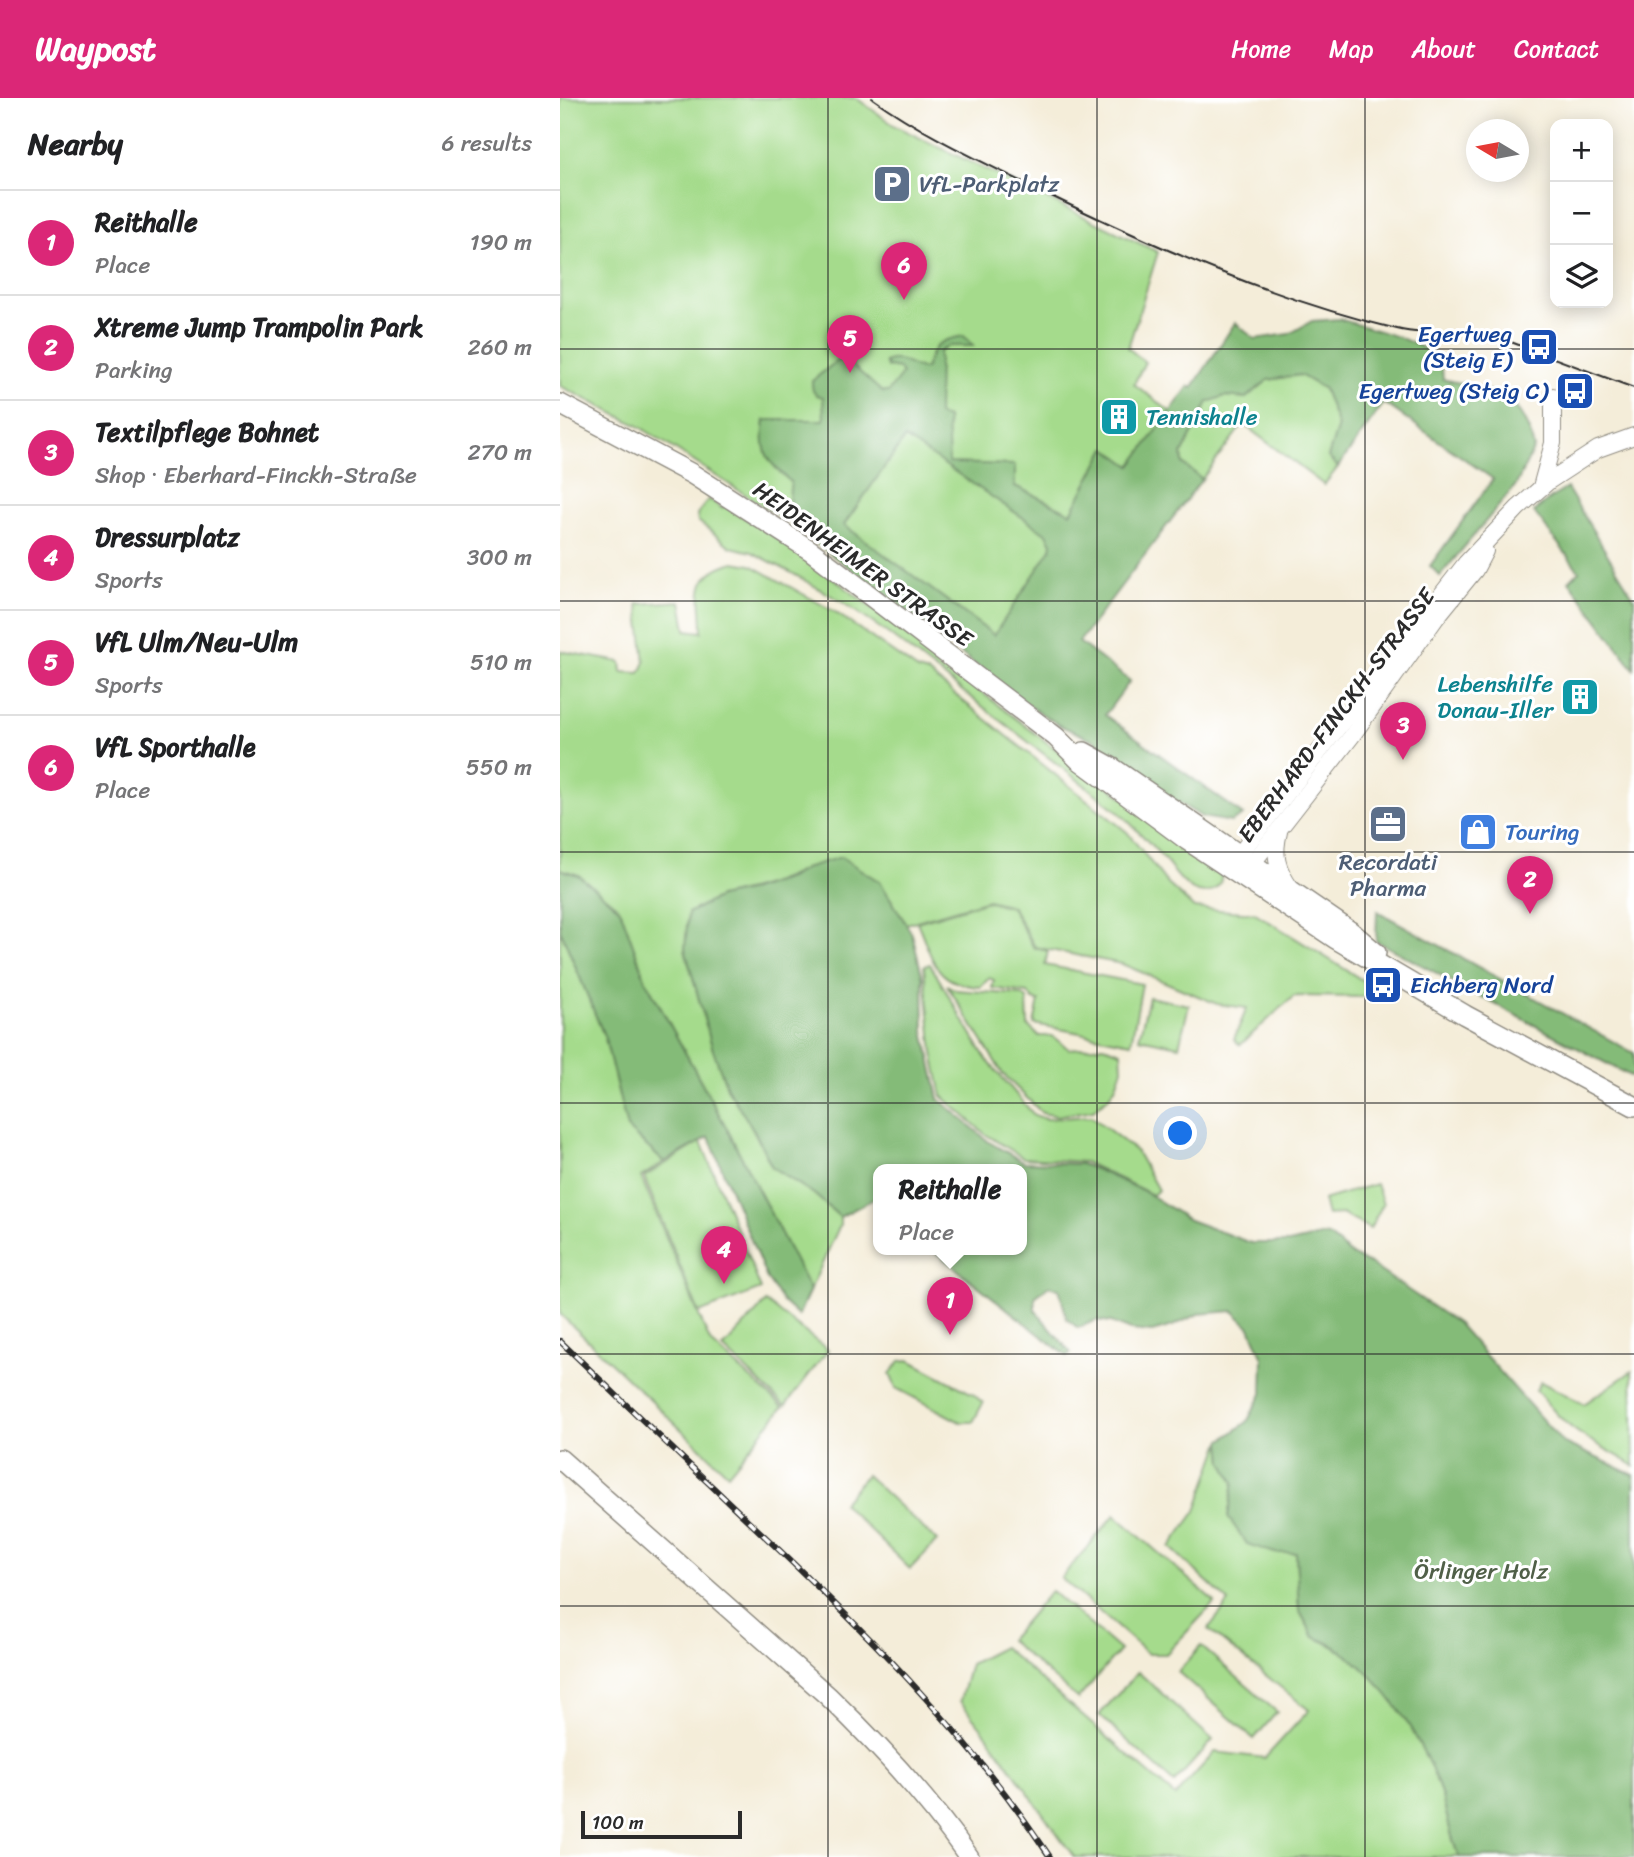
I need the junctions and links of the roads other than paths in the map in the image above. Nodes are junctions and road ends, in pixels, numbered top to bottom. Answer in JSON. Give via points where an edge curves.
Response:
{"nodes":[{"id":1,"x":1553,"y":396,"type":"dead end"},
{"id":2,"x":560,"y":404,"type":"edge"},
{"id":3,"x":1634,"y":436,"type":"edge"},
{"id":4,"x":1541,"y":487,"type":"junction"},
{"id":5,"x":1493,"y":537,"type":"junction"},
{"id":6,"x":1056,"y":737,"type":"junction"},
{"id":7,"x":1263,"y":824,"type":"junction"},
{"id":8,"x":1280,"y":828,"type":"junction"},
{"id":9,"x":1219,"y":841,"type":"junction"},
{"id":10,"x":1243,"y":864,"type":"junction"},
{"id":11,"x":1294,"y":893,"type":"junction"},
{"id":12,"x":1397,"y":973,"type":"junction"},
{"id":13,"x":1634,"y":1106,"type":"edge"},
{"id":14,"x":560,"y":1459,"type":"edge"},
{"id":15,"x":969,"y":1857,"type":"edge"}],
"edges":[{"from":1,"to":4,"type":"street","via":[[1553,443]]},
{"from":2,"to":6,"type":"main road","name":"HEIDENHEIMER STRASSE","via":[[692,474],[810,550]]},
{"from":3,"to":4,"type":"street","name":"EBERHARD-FINCKH-STRASSE","via":[[1590,453]]},
{"from":4,"to":5,"type":"street","name":"EBERHARD-FINCKH-STRASSE"},
{"from":5,"to":7,"type":"street","name":"EBERHARD-FINCKH-STRASSE","via":[[1466,563]]},
{"from":5,"to":8,"type":"street","name":"EBERHARD-FINCKH-STRASSE","via":[[1475,570]]},
{"from":6,"to":9,"type":"main road","name":"HEIDENHEIMER STRASSE","via":[[1104,762]]},
{"from":6,"to":10,"type":"main road","name":"HEIDENHEIMER STRASSE","via":[[1131,799]]},
{"from":7,"to":9,"type":"street","via":[[1235,842]]},
{"from":7,"to":10,"type":"street","name":"EBERHARD-FINCKH-STRASSE"},
{"from":8,"to":10,"type":"street","name":"EBERHARD-FINCKH-STRASSE"},
{"from":8,"to":11,"type":"street","via":[[1275,858]]},
{"from":9,"to":10,"type":"main road","name":"HEIDENHEIMER STRASSE"},
{"from":10,"to":11,"type":"main road","name":"HEIDENHEIMER STRASSE"},
{"from":10,"to":12,"type":"main road","name":"HEIDENHEIMER STRASSE","via":[[1336,939]]},
{"from":11,"to":12,"type":"main road","name":"HEIDENHEIMER STRASSE","via":[[1359,937]]},
{"from":12,"to":13,"type":"main road","name":"HEIDENHEIMER STRASSE"},
{"from":14,"to":15,"type":"main road","via":[[853,1719],[920,1792]]}]}
